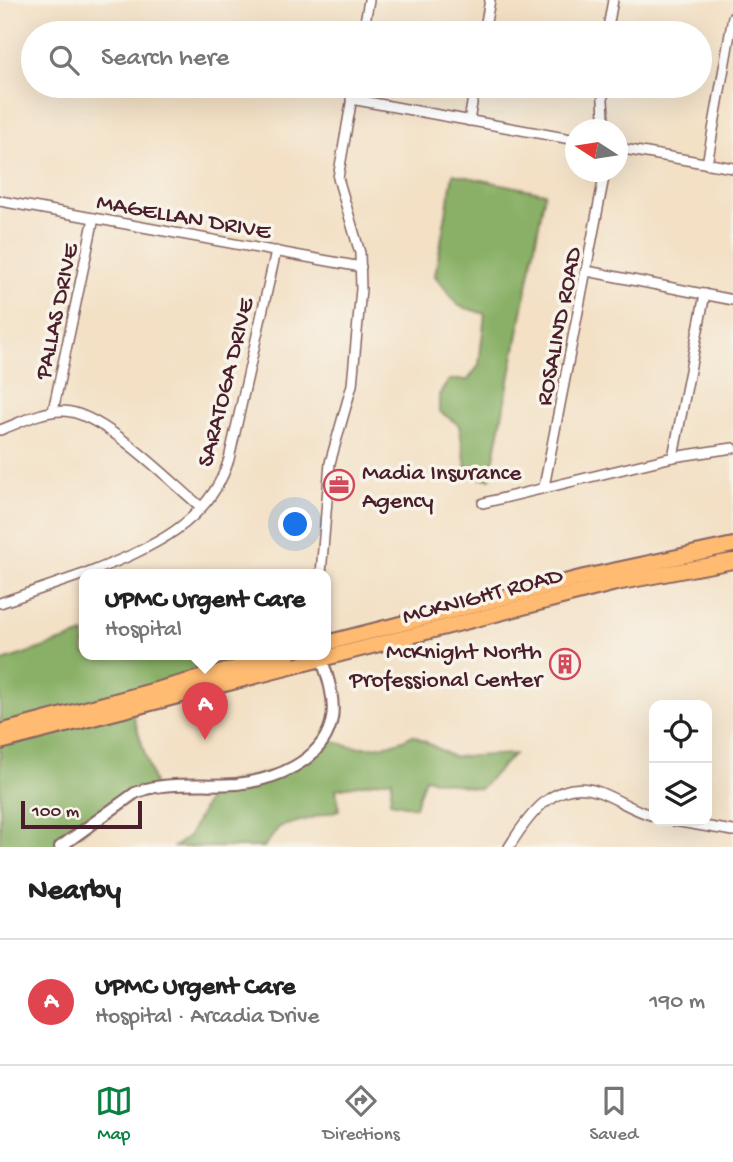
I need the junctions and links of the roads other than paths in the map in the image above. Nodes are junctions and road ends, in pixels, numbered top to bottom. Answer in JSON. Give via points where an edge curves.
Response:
{"nodes":[{"id":1,"x":369,"y":0,"type":"edge"},
{"id":2,"x":490,"y":0,"type":"edge"},
{"id":3,"x":613,"y":0,"type":"edge"},
{"id":4,"x":733,"y":17,"type":"edge"},
{"id":5,"x":365,"y":21,"type":"edge"},
{"id":6,"x":486,"y":21,"type":"edge"},
{"id":7,"x":609,"y":21,"type":"edge"},
{"id":8,"x":473,"y":98,"type":"edge"},
{"id":9,"x":603,"y":98,"type":"edge"},
{"id":10,"x":351,"y":99,"type":"joint"},
{"id":11,"x":605,"y":119,"type":"edge"},
{"id":12,"x":469,"y":121,"type":"junction"},
{"id":13,"x":565,"y":138,"type":"edge"},
{"id":14,"x":628,"y":150,"type":"edge"},
{"id":15,"x":707,"y":164,"type":"junction"},
{"id":16,"x":733,"y":169,"type":"edge"},
{"id":17,"x":603,"y":182,"type":"edge"},
{"id":18,"x":0,"y":201,"type":"edge"},
{"id":19,"x":94,"y":218,"type":"junction"},
{"id":20,"x":276,"y":251,"type":"junction"},
{"id":21,"x":361,"y":267,"type":"junction"},
{"id":22,"x":587,"y":271,"type":"junction"},
{"id":23,"x":705,"y":294,"type":"junction"},
{"id":24,"x":733,"y":300,"type":"edge"},
{"id":25,"x":53,"y":411,"type":"junction"},
{"id":26,"x":0,"y":430,"type":"edge"},
{"id":27,"x":733,"y":448,"type":"edge"},
{"id":28,"x":673,"y":457,"type":"junction"},
{"id":29,"x":544,"y":487,"type":"junction"},
{"id":30,"x":483,"y":503,"type":"dead end"},
{"id":31,"x":201,"y":507,"type":"junction"},
{"id":32,"x":733,"y":545,"type":"edge"},
{"id":33,"x":733,"y":561,"type":"edge"},
{"id":34,"x":97,"y":569,"type":"edge"},
{"id":35,"x":321,"y":569,"type":"edge"},
{"id":36,"x":79,"y":576,"type":"edge"},
{"id":37,"x":0,"y":603,"type":"edge"},
{"id":38,"x":331,"y":642,"type":"edge"},
{"id":39,"x":331,"y":654,"type":"edge"},
{"id":40,"x":267,"y":660,"type":"edge"},
{"id":41,"x":307,"y":660,"type":"edge"},
{"id":42,"x":318,"y":660,"type":"edge"},
{"id":43,"x":0,"y":732,"type":"edge"},
{"id":44,"x":0,"y":742,"type":"edge"},
{"id":45,"x":649,"y":814,"type":"edge"},
{"id":46,"x":704,"y":826,"type":"edge"},
{"id":47,"x":733,"y":831,"type":"edge"},
{"id":48,"x":60,"y":847,"type":"edge"},
{"id":49,"x":509,"y":847,"type":"edge"}],
"edges":[{"from":1,"to":5,"type":"street"},
{"from":2,"to":6,"type":"street"},
{"from":3,"to":7,"type":"street"},
{"from":4,"to":15,"type":"street"},
{"from":8,"to":12,"type":"street"},
{"from":9,"to":11,"type":"street"},
{"from":10,"to":12,"type":"street"},
{"from":10,"to":21,"type":"street","via":[[338,188],[353,227]]},
{"from":12,"to":13,"type":"street"},
{"from":14,"to":15,"type":"street"},
{"from":15,"to":16,"type":"street"},
{"from":17,"to":22,"type":"street","name":"ROSALIND ROAD"},
{"from":18,"to":19,"type":"street","name":"MAGELLAN DRIVE"},
{"from":19,"to":20,"type":"street","name":"MAGELLAN DRIVE"},
{"from":19,"to":25,"type":"street","name":"PALLAS DRIVE"},
{"from":20,"to":21,"type":"street","name":"MAGELLAN DRIVE"},
{"from":20,"to":31,"type":"street","name":"SARATOGA DRIVE","via":[[229,458],[215,490]]},
{"from":21,"to":35,"type":"street","via":[[354,374],[330,463]]},
{"from":22,"to":23,"type":"street"},
{"from":22,"to":29,"type":"street","name":"ROSALIND ROAD"},
{"from":23,"to":24,"type":"street"},
{"from":23,"to":28,"type":"street"},
{"from":25,"to":26,"type":"street"},
{"from":25,"to":31,"type":"street","via":[[75,412],[98,421]]},
{"from":27,"to":28,"type":"street"},
{"from":28,"to":29,"type":"street"},
{"from":29,"to":30,"type":"street"},
{"from":31,"to":34,"type":"street","name":"SARATOGA DRIVE","via":[[162,542]]},
{"from":32,"to":38,"type":"highway","name":"MCKNIGHT ROAD","via":[[584,577]]},
{"from":33,"to":39,"type":"highway","name":"MCKNIGHT ROAD","via":[[616,583]]},
{"from":36,"to":37,"type":"street","name":"SARATOGA DRIVE"},
{"from":40,"to":43,"type":"highway"},
{"from":41,"to":44,"type":"highway","name":"MCKNIGHT ROAD"},
{"from":42,"to":48,"type":"street","via":[[325,737],[306,759],[273,776],[236,784],[155,787],[135,793]]},
{"from":45,"to":49,"type":"street","via":[[597,791],[567,791],[536,808]]},
{"from":46,"to":47,"type":"street"}]}
